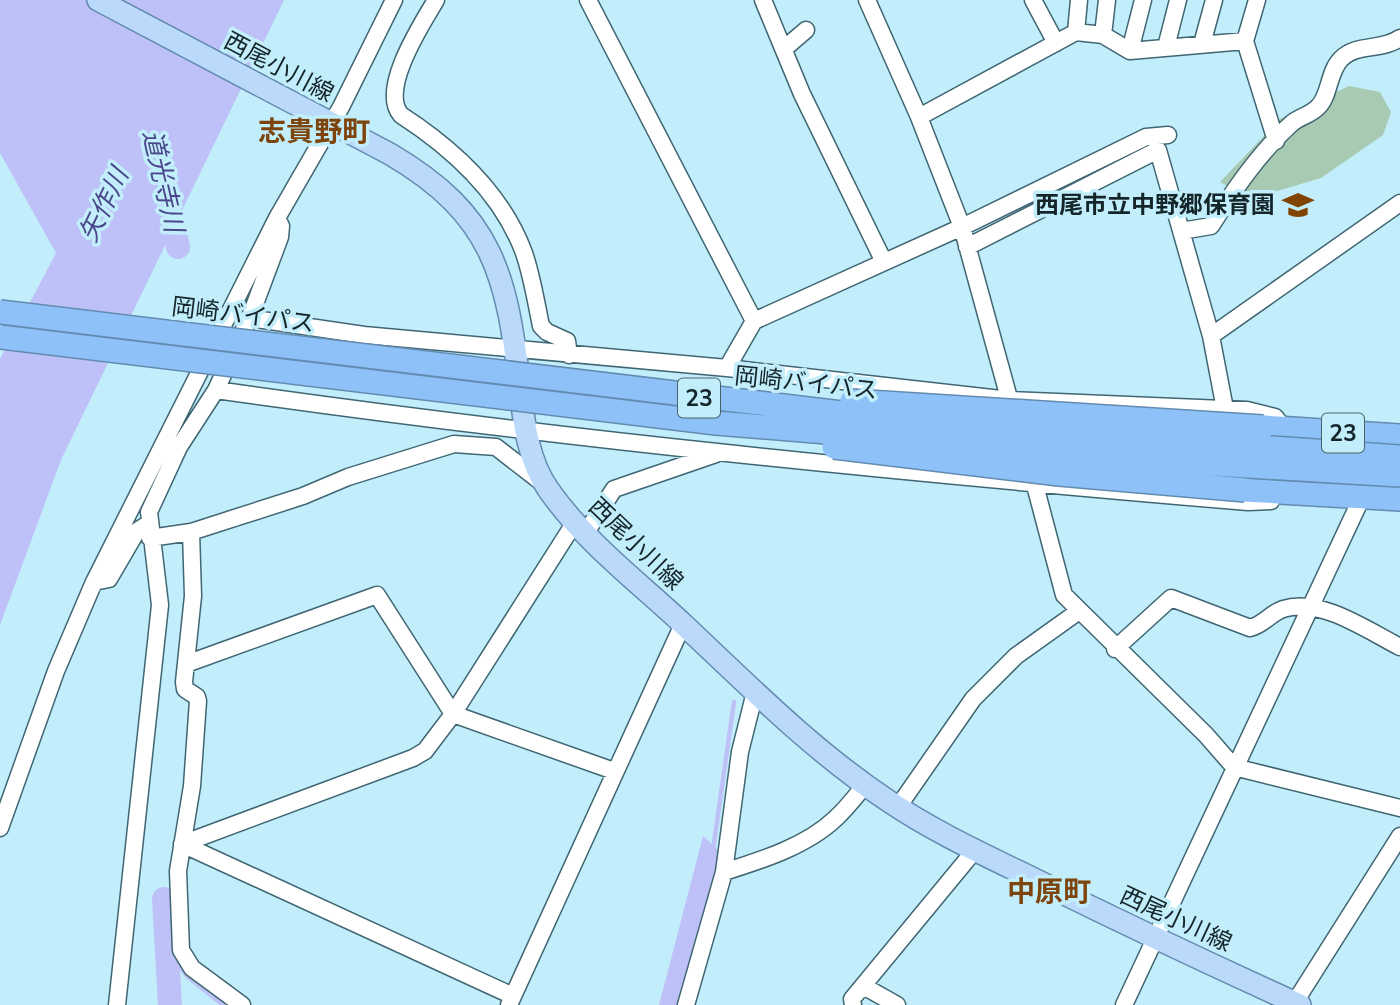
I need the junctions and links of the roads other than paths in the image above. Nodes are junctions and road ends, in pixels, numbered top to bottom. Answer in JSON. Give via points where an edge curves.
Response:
{"nodes":[{"id":1,"x":98,"y":0,"type":"edge"},
{"id":2,"x":394,"y":0,"type":"edge"},
{"id":3,"x":436,"y":0,"type":"edge"},
{"id":4,"x":588,"y":0,"type":"edge"},
{"id":5,"x":763,"y":0,"type":"edge"},
{"id":6,"x":867,"y":0,"type":"edge"},
{"id":7,"x":1079,"y":0,"type":"edge"},
{"id":8,"x":1107,"y":0,"type":"edge"},
{"id":9,"x":1143,"y":0,"type":"edge"},
{"id":10,"x":1178,"y":0,"type":"edge"},
{"id":11,"x":1214,"y":0,"type":"edge"},
{"id":12,"x":1257,"y":0,"type":"edge"},
{"id":13,"x":1037,"y":3,"type":"edge"},
{"id":14,"x":806,"y":30,"type":"dead end"},
{"id":15,"x":1076,"y":32,"type":"junction"},
{"id":16,"x":1103,"y":35,"type":"junction"},
{"id":17,"x":1400,"y":38,"type":"edge"},
{"id":18,"x":1245,"y":41,"type":"junction"},
{"id":19,"x":1056,"y":43,"type":"junction"},
{"id":20,"x":1202,"y":44,"type":"junction"},
{"id":21,"x":1166,"y":47,"type":"junction"},
{"id":22,"x":785,"y":48,"type":"junction"},
{"id":23,"x":1130,"y":51,"type":"junction"},
{"id":24,"x":919,"y":117,"type":"junction"},
{"id":25,"x":326,"y":122,"type":"junction"},
{"id":26,"x":1168,"y":135,"type":"dead end"},
{"id":27,"x":1276,"y":141,"type":"junction"},
{"id":28,"x":1400,"y":203,"type":"edge"},
{"id":29,"x":276,"y":218,"type":"junction"},
{"id":30,"x":962,"y":227,"type":"junction"},
{"id":31,"x":1181,"y":231,"type":"junction"},
{"id":32,"x":967,"y":247,"type":"junction"},
{"id":33,"x":884,"y":262,"type":"junction"},
{"id":34,"x":0,"y":312,"type":"edge"},
{"id":35,"x":249,"y":318,"type":"junction"},
{"id":36,"x":754,"y":321,"type":"junction"},
{"id":37,"x":1211,"y":336,"type":"junction"},
{"id":38,"x":0,"y":337,"type":"edge"},
{"id":39,"x":516,"y":351,"type":"junction"},
{"id":40,"x":569,"y":355,"type":"junction"},
{"id":41,"x":727,"y":368,"type":"junction"},
{"id":42,"x":216,"y":390,"type":"junction"},
{"id":43,"x":1010,"y":400,"type":"junction"},
{"id":44,"x":767,"y":406,"type":"junction"},
{"id":45,"x":1225,"y":409,"type":"junction"},
{"id":46,"x":716,"y":423,"type":"junction"},
{"id":47,"x":1274,"y":429,"type":"junction"},
{"id":48,"x":525,"y":430,"type":"junction"},
{"id":49,"x":1398,"y":437,"type":"edge"},
{"id":50,"x":722,"y":453,"type":"junction"},
{"id":51,"x":1400,"y":475,"type":"edge"},
{"id":52,"x":1035,"y":484,"type":"junction"},
{"id":53,"x":545,"y":485,"type":"junction"},
{"id":54,"x":1312,"y":494,"type":"junction"},
{"id":55,"x":1362,"y":497,"type":"junction"},
{"id":56,"x":1400,"y":499,"type":"edge"},
{"id":57,"x":580,"y":528,"type":"junction"},
{"id":58,"x":149,"y":531,"type":"junction"},
{"id":59,"x":191,"y":532,"type":"junction"},
{"id":60,"x":94,"y":582,"type":"junction"},
{"id":61,"x":1309,"y":608,"type":"junction"},
{"id":62,"x":1079,"y":611,"type":"junction"},
{"id":63,"x":683,"y":624,"type":"junction"},
{"id":64,"x":1400,"y":647,"type":"edge"},
{"id":65,"x":1115,"y":649,"type":"junction"},
{"id":66,"x":186,"y":664,"type":"junction"},
{"id":67,"x":755,"y":692,"type":"junction"},
{"id":68,"x":453,"y":714,"type":"junction"},
{"id":69,"x":1234,"y":767,"type":"junction"},
{"id":70,"x":614,"y":771,"type":"junction"},
{"id":71,"x":865,"y":785,"type":"junction"},
{"id":72,"x":898,"y":807,"type":"junction"},
{"id":73,"x":1400,"y":807,"type":"edge"},
{"id":74,"x":0,"y":828,"type":"edge"},
{"id":75,"x":1400,"y":836,"type":"edge"},
{"id":76,"x":183,"y":844,"type":"junction"},
{"id":77,"x":975,"y":850,"type":"junction"},
{"id":78,"x":724,"y":872,"type":"junction"},
{"id":79,"x":1155,"y":939,"type":"junction"},
{"id":80,"x":865,"y":986,"type":"junction"},
{"id":81,"x":511,"y":1000,"type":"edge"},
{"id":82,"x":1298,"y":1004,"type":"edge"},
{"id":83,"x":117,"y":1005,"type":"edge"},
{"id":84,"x":242,"y":1005,"type":"edge"},
{"id":85,"x":686,"y":1005,"type":"edge"},
{"id":86,"x":853,"y":1005,"type":"edge"},
{"id":87,"x":897,"y":1005,"type":"edge"},
{"id":88,"x":1124,"y":1005,"type":"edge"}],
"edges":[{"from":1,"to":25,"type":"main road","name":"西尾小川線"},
{"from":2,"to":25,"type":"street"},
{"from":3,"to":40,"type":"street","via":[[406,54],[394,106],[470,171],[501,209],[524,254],[541,326],[567,341]]},
{"from":4,"to":36,"type":"street"},
{"from":5,"to":22,"type":"street"},
{"from":6,"to":24,"type":"street"},
{"from":7,"to":15,"type":"street"},
{"from":8,"to":16,"type":"street"},
{"from":9,"to":23,"type":"street"},
{"from":10,"to":21,"type":"street"},
{"from":11,"to":20,"type":"street"},
{"from":12,"to":18,"type":"street"},
{"from":13,"to":19,"type":"street"},
{"from":14,"to":22,"type":"street"},
{"from":15,"to":16,"type":"street"},
{"from":15,"to":19,"type":"street"},
{"from":16,"to":23,"type":"street"},
{"from":17,"to":27,"type":"street","via":[[1390,46],[1352,51],[1340,59],[1319,107],[1292,123]]},
{"from":18,"to":20,"type":"street"},
{"from":18,"to":27,"type":"street"},
{"from":19,"to":24,"type":"street"},
{"from":20,"to":21,"type":"street"},
{"from":21,"to":23,"type":"street"},
{"from":22,"to":33,"type":"street","via":[[802,94]]},
{"from":24,"to":30,"type":"street"},
{"from":25,"to":29,"type":"street"},
{"from":25,"to":39,"type":"main road","name":"西尾小川線","via":[[409,165],[463,209],[500,275]]},
{"from":26,"to":30,"type":"street","via":[[1146,137]]},
{"from":27,"to":31,"type":"street","via":[[1242,178],[1211,226]]},
{"from":28,"to":37,"type":"street"},
{"from":29,"to":35,"type":"street","via":[[280,237]]},
{"from":29,"to":60,"type":"street"},
{"from":30,"to":32,"type":"street"},
{"from":30,"to":33,"type":"street"},
{"from":31,"to":32,"type":"street","via":[[1158,150]]},
{"from":31,"to":37,"type":"street"},
{"from":32,"to":43,"type":"street"},
{"from":33,"to":36,"type":"street"},
{"from":34,"to":44,"type":"highway","name":"岡崎バイパス","number":"23","bridge":true},
{"from":35,"to":39,"type":"street"},
{"from":35,"to":42,"type":"street"},
{"from":36,"to":41,"type":"street"},
{"from":37,"to":45,"type":"street"},
{"from":38,"to":46,"type":"highway","name":"岡崎バイパス","number":"23","bridge":true},
{"from":39,"to":40,"type":"street"},
{"from":39,"to":48,"type":"main road","name":"西尾小川線"},
{"from":40,"to":41,"type":"street"},
{"from":41,"to":43,"type":"street"},
{"from":42,"to":48,"type":"street"},
{"from":42,"to":58,"type":"street","via":[[179,447],[149,512]]},
{"from":43,"to":45,"type":"street"},
{"from":43,"to":52,"type":"street"},
{"from":44,"to":47,"type":"highway","number":"23","bridge":true,"via":[[797,398]]},
{"from":44,"to":49,"type":"highway","name":"岡崎バイパス","number":"23","bridge":true,"via":[[952,425]]},
{"from":45,"to":47,"type":"street","via":[[1275,417]]},
{"from":46,"to":51,"type":"highway","name":"岡崎バイパス","number":"23","bridge":true},
{"from":46,"to":54,"type":"highway","number":"23","bridge":true,"via":[[727,433],[907,457]]},
{"from":47,"to":49,"type":"highway","number":"23"},
{"from":48,"to":50,"type":"street"},
{"from":48,"to":53,"type":"main road","name":"西尾小川線"},
{"from":49,"to":55,"type":"street"},
{"from":50,"to":52,"type":"street"},
{"from":50,"to":57,"type":"street","via":[[614,489]]},
{"from":52,"to":54,"type":"street","via":[[1248,502]]},
{"from":52,"to":62,"type":"street","via":[[1064,596]]},
{"from":53,"to":57,"type":"main road","name":"西尾小川線"},
{"from":53,"to":59,"type":"street","via":[[496,447],[454,444]]},
{"from":54,"to":55,"type":"highway","number":"23"},
{"from":55,"to":56,"type":"highway","number":"23"},
{"from":55,"to":61,"type":"street"},
{"from":57,"to":63,"type":"main road","name":"西尾小川線"},
{"from":57,"to":68,"type":"street"},
{"from":58,"to":59,"type":"street"},
{"from":58,"to":60,"type":"street","via":[[137,531],[109,579]]},
{"from":58,"to":83,"type":"street","via":[[160,605]]},
{"from":59,"to":66,"type":"street","via":[[193,596]]},
{"from":60,"to":74,"type":"street","via":[[55,671]]},
{"from":61,"to":64,"type":"street"},
{"from":61,"to":65,"type":"street","via":[[1283,609],[1250,628],[1171,598]]},
{"from":61,"to":69,"type":"street"},
{"from":62,"to":65,"type":"street"},
{"from":62,"to":72,"type":"street","via":[[1016,656],[972,699]]},
{"from":63,"to":67,"type":"main road","name":"西尾小川線"},
{"from":63,"to":70,"type":"street"},
{"from":65,"to":69,"type":"street"},
{"from":66,"to":68,"type":"street","via":[[377,595]]},
{"from":66,"to":76,"type":"street","via":[[185,689],[198,701]]},
{"from":67,"to":71,"type":"main road","name":"西尾小川線"},
{"from":67,"to":78,"type":"street","via":[[740,752]]},
{"from":68,"to":70,"type":"street"},
{"from":68,"to":76,"type":"street","via":[[425,751],[413,758]]},
{"from":69,"to":73,"type":"street"},
{"from":69,"to":79,"type":"street"},
{"from":70,"to":81,"type":"street"},
{"from":71,"to":72,"type":"main road","name":"西尾小川線"},
{"from":71,"to":78,"type":"street","via":[[835,819],[811,835],[765,859]]},
{"from":72,"to":77,"type":"main road","name":"西尾小川線"},
{"from":75,"to":82,"type":"street"},
{"from":76,"to":81,"type":"street"},
{"from":76,"to":84,"type":"street","via":[[178,871],[181,950],[192,968]]},
{"from":77,"to":79,"type":"main road","name":"西尾小川線"},
{"from":77,"to":80,"type":"street"},
{"from":78,"to":85,"type":"street"},
{"from":79,"to":82,"type":"main road","name":"西尾小川線"},
{"from":79,"to":88,"type":"street"},
{"from":80,"to":86,"type":"street","via":[[852,999]]},
{"from":80,"to":87,"type":"street"}]}
